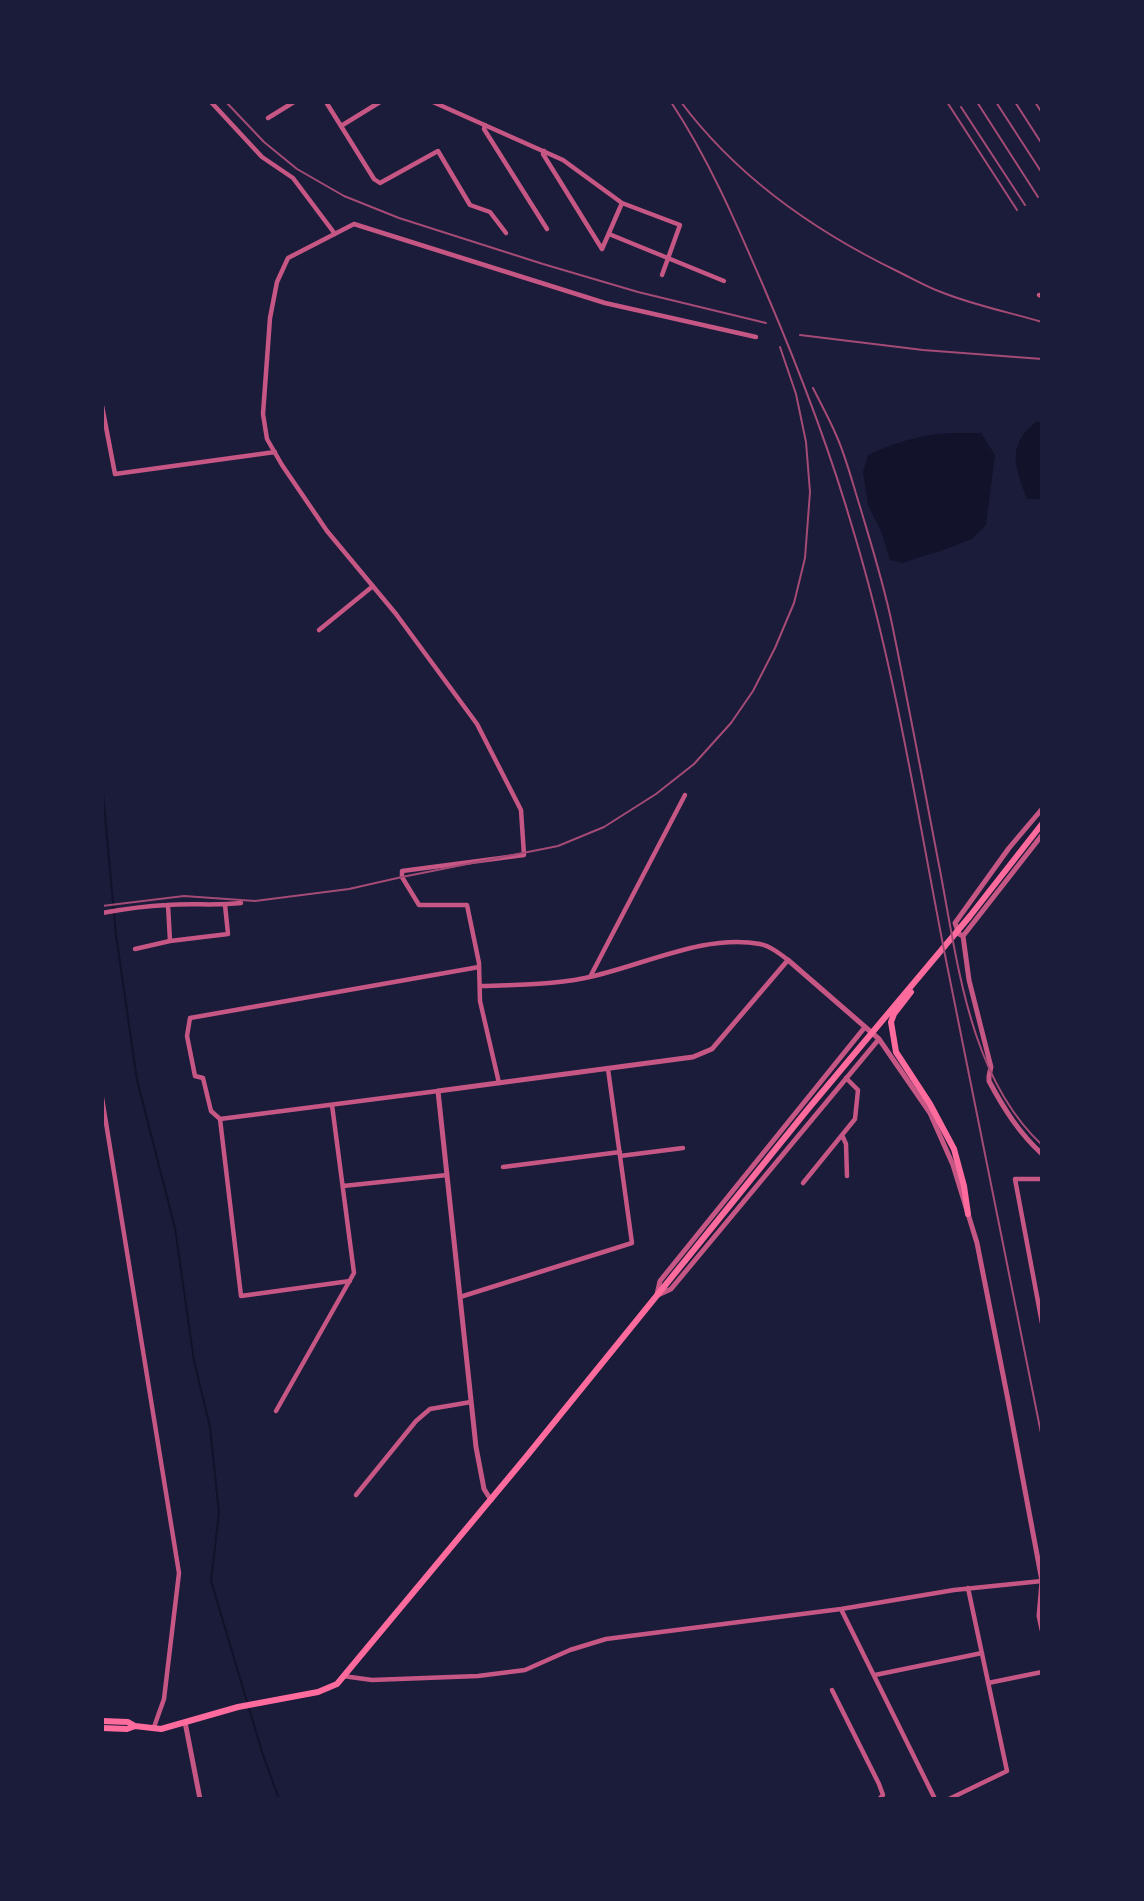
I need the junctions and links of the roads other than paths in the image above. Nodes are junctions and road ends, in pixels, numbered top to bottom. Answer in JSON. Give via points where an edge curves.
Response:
{"nodes":[{"id":1,"x":211,"y":102,"type":"edge"},
{"id":2,"x":279,"y":102,"type":"edge"},
{"id":3,"x":294,"y":102,"type":"edge"},
{"id":4,"x":326,"y":102,"type":"edge"},
{"id":5,"x":364,"y":102,"type":"edge"},
{"id":6,"x":380,"y":102,"type":"edge"},
{"id":7,"x":433,"y":102,"type":"edge"},
{"id":8,"x":283,"y":109,"type":"junction"},
{"id":9,"x":369,"y":109,"type":"junction"},
{"id":10,"x":268,"y":118,"type":"dead end"},
{"id":11,"x":485,"y":125,"type":"junction"},
{"id":12,"x":341,"y":126,"type":"junction"},
{"id":13,"x":544,"y":151,"type":"junction"},
{"id":14,"x":622,"y":203,"type":"junction"},
{"id":15,"x":548,"y":229,"type":"dead end"},
{"id":16,"x":506,"y":233,"type":"dead end"},
{"id":17,"x":335,"y":234,"type":"junction"},
{"id":18,"x":609,"y":234,"type":"junction"},
{"id":19,"x":668,"y":258,"type":"junction"},
{"id":20,"x":662,"y":275,"type":"dead end"},
{"id":21,"x":724,"y":281,"type":"dead end"},
{"id":22,"x":756,"y":337,"type":"dead end"},
{"id":23,"x":102,"y":406,"type":"edge"},
{"id":24,"x":275,"y":452,"type":"junction"},
{"id":25,"x":373,"y":586,"type":"junction"},
{"id":26,"x":319,"y":630,"type":"dead end"},
{"id":27,"x":685,"y":795,"type":"dead end"},
{"id":28,"x":1042,"y":809,"type":"edge"},
{"id":29,"x":1042,"y":824,"type":"edge"},
{"id":30,"x":1042,"y":834,"type":"edge"},
{"id":31,"x":242,"y":903,"type":"dead end"},
{"id":32,"x":168,"y":905,"type":"junction"},
{"id":33,"x":225,"y":905,"type":"junction"},
{"id":34,"x":102,"y":913,"type":"edge"},
{"id":35,"x":963,"y":936,"type":"junction"},
{"id":36,"x":170,"y":941,"type":"junction"},
{"id":37,"x":135,"y":949,"type":"dead end"},
{"id":38,"x":788,"y":960,"type":"junction"},
{"id":39,"x":479,"y":968,"type":"junction"},
{"id":40,"x":923,"y":971,"type":"junction"},
{"id":41,"x":590,"y":977,"type":"junction"},
{"id":42,"x":480,"y":986,"type":"junction"},
{"id":43,"x":865,"y":1027,"type":"junction"},
{"id":44,"x":879,"y":1039,"type":"junction"},
{"id":45,"x":608,"y":1069,"type":"junction"},
{"id":46,"x":846,"y":1078,"type":"junction"},
{"id":47,"x":499,"y":1083,"type":"junction"},
{"id":48,"x":438,"y":1091,"type":"junction"},
{"id":49,"x":102,"y":1098,"type":"edge"},
{"id":50,"x":332,"y":1105,"type":"junction"},
{"id":51,"x":220,"y":1119,"type":"junction"},
{"id":52,"x":842,"y":1135,"type":"junction"},
{"id":53,"x":683,"y":1148,"type":"dead end"},
{"id":54,"x":620,"y":1154,"type":"junction"},
{"id":55,"x":1042,"y":1154,"type":"edge"},
{"id":56,"x":502,"y":1167,"type":"dead end"},
{"id":57,"x":447,"y":1175,"type":"junction"},
{"id":58,"x":847,"y":1176,"type":"dead end"},
{"id":59,"x":1042,"y":1179,"type":"edge"},
{"id":60,"x":803,"y":1183,"type":"dead end"},
{"id":61,"x":343,"y":1186,"type":"junction"},
{"id":62,"x":968,"y":1214,"type":"junction"},
{"id":63,"x":350,"y":1281,"type":"junction"},
{"id":64,"x":656,"y":1296,"type":"junction"},
{"id":65,"x":460,"y":1297,"type":"junction"},
{"id":66,"x":1042,"y":1323,"type":"edge"},
{"id":67,"x":471,"y":1402,"type":"junction"},
{"id":68,"x":276,"y":1411,"type":"dead end"},
{"id":69,"x":356,"y":1495,"type":"dead end"},
{"id":70,"x":491,"y":1500,"type":"junction"},
{"id":71,"x":1041,"y":1581,"type":"edge"},
{"id":72,"x":968,"y":1588,"type":"junction"},
{"id":73,"x":841,"y":1609,"type":"junction"},
{"id":74,"x":1042,"y":1630,"type":"edge"},
{"id":75,"x":982,"y":1653,"type":"junction"},
{"id":76,"x":1042,"y":1672,"type":"edge"},
{"id":77,"x":875,"y":1675,"type":"junction"},
{"id":78,"x":344,"y":1676,"type":"junction"},
{"id":79,"x":988,"y":1683,"type":"junction"},
{"id":80,"x":832,"y":1689,"type":"dead end"},
{"id":81,"x":102,"y":1721,"type":"edge"},
{"id":82,"x":185,"y":1722,"type":"junction"},
{"id":83,"x":135,"y":1726,"type":"junction"},
{"id":84,"x":154,"y":1727,"type":"junction"},
{"id":85,"x":102,"y":1728,"type":"edge"},
{"id":86,"x":200,"y":1799,"type":"edge"},
{"id":87,"x":879,"y":1799,"type":"edge"},
{"id":88,"x":935,"y":1799,"type":"edge"},
{"id":89,"x":949,"y":1799,"type":"edge"}],
"edges":[{"from":1,"to":17,"type":"street","via":[[262,157],[293,178]]},
{"from":2,"to":8,"type":"street"},
{"from":3,"to":8,"type":"street"},
{"from":4,"to":12,"type":"street"},
{"from":5,"to":9,"type":"street"},
{"from":6,"to":9,"type":"street"},
{"from":7,"to":11,"type":"street"},
{"from":8,"to":10,"type":"street"},
{"from":9,"to":12,"type":"street"},
{"from":11,"to":13,"type":"street"},
{"from":11,"to":15,"type":"street"},
{"from":12,"to":16,"type":"street","via":[[380,183],[438,151],[470,205],[490,212]]},
{"from":13,"to":14,"type":"street","via":[[563,160]]},
{"from":13,"to":18,"type":"street","via":[[602,249]]},
{"from":14,"to":18,"type":"street"},
{"from":14,"to":19,"type":"street","via":[[680,225]]},
{"from":17,"to":22,"type":"street","via":[[354,224],[605,303]]},
{"from":17,"to":24,"type":"street","via":[[288,258],[277,282],[270,318],[263,414],[267,439]]},
{"from":18,"to":19,"type":"street"},
{"from":19,"to":20,"type":"street"},
{"from":19,"to":21,"type":"street"},
{"from":23,"to":24,"type":"street","via":[[115,474]]},
{"from":24,"to":25,"type":"street","via":[[327,531]]},
{"from":25,"to":26,"type":"street"},
{"from":25,"to":39,"type":"street","via":[[477,724],[521,810],[524,855],[402,871],[419,905],[467,905]]},
{"from":27,"to":41,"type":"street"},
{"from":28,"to":35,"type":"street","via":[[955,923]]},
{"from":29,"to":40,"type":"main road"},
{"from":30,"to":35,"type":"street"},
{"from":31,"to":33,"type":"street"},
{"from":32,"to":33,"type":"street"},
{"from":32,"to":34,"type":"street"},
{"from":32,"to":36,"type":"street"},
{"from":33,"to":36,"type":"street","via":[[228,934]]},
{"from":35,"to":55,"type":"street","via":[[969,980],[991,1067],[989,1081],[1008,1115]]},
{"from":36,"to":37,"type":"street"},
{"from":38,"to":41,"type":"street","via":[[761,944],[734,943],[702,946]]},
{"from":38,"to":43,"type":"street"},
{"from":38,"to":45,"type":"street","via":[[712,1049],[693,1057]]},
{"from":39,"to":42,"type":"street"},
{"from":39,"to":51,"type":"street","via":[[190,1018],[187,1036],[195,1076],[203,1078],[211,1111]]},
{"from":40,"to":62,"type":"main road","via":[[921,980],[894,1014],[892,1038],[896,1052],[954,1149]]},
{"from":40,"to":64,"type":"main road"},
{"from":41,"to":42,"type":"street"},
{"from":42,"to":47,"type":"street"},
{"from":43,"to":44,"type":"street"},
{"from":43,"to":64,"type":"street","via":[[660,1281]]},
{"from":44,"to":46,"type":"street"},
{"from":44,"to":62,"type":"street","via":[[930,1113],[953,1165]]},
{"from":45,"to":47,"type":"street"},
{"from":45,"to":54,"type":"street"},
{"from":46,"to":52,"type":"street","via":[[858,1090],[855,1119]]},
{"from":46,"to":64,"type":"street","via":[[671,1289]]},
{"from":47,"to":48,"type":"street"},
{"from":48,"to":50,"type":"street"},
{"from":48,"to":57,"type":"street"},
{"from":49,"to":84,"type":"street","via":[[179,1574],[164,1699]]},
{"from":50,"to":51,"type":"street"},
{"from":50,"to":61,"type":"street"},
{"from":51,"to":63,"type":"street","via":[[241,1296]]},
{"from":52,"to":58,"type":"street"},
{"from":52,"to":60,"type":"street"},
{"from":53,"to":54,"type":"street"},
{"from":54,"to":56,"type":"street"},
{"from":54,"to":65,"type":"street","via":[[632,1244]]},
{"from":57,"to":61,"type":"street"},
{"from":57,"to":65,"type":"street"},
{"from":59,"to":66,"type":"street","via":[[1015,1179]]},
{"from":61,"to":63,"type":"street","via":[[354,1273]]},
{"from":62,"to":71,"type":"street","via":[[979,1251]]},
{"from":63,"to":68,"type":"street"},
{"from":64,"to":70,"type":"main road"},
{"from":65,"to":67,"type":"street"},
{"from":67,"to":69,"type":"street","via":[[430,1409]]},
{"from":67,"to":70,"type":"street","via":[[484,1489]]},
{"from":70,"to":78,"type":"main road"},
{"from":71,"to":72,"type":"street"},
{"from":71,"to":74,"type":"street"},
{"from":72,"to":73,"type":"street"},
{"from":72,"to":75,"type":"street"},
{"from":73,"to":77,"type":"street"},
{"from":73,"to":78,"type":"street","via":[[606,1639],[525,1670],[372,1680]]},
{"from":75,"to":77,"type":"street"},
{"from":75,"to":79,"type":"street"},
{"from":76,"to":79,"type":"street"},
{"from":77,"to":88,"type":"street"},
{"from":78,"to":82,"type":"main road","via":[[337,1684],[318,1692]]},
{"from":79,"to":89,"type":"street","via":[[1007,1771]]},
{"from":80,"to":87,"type":"street","via":[[879,1784],[883,1795]]},
{"from":81,"to":83,"type":"main road"},
{"from":82,"to":84,"type":"main road","via":[[161,1729]]},
{"from":82,"to":86,"type":"street"},
{"from":83,"to":84,"type":"main road"},
{"from":83,"to":85,"type":"main road"}]}
